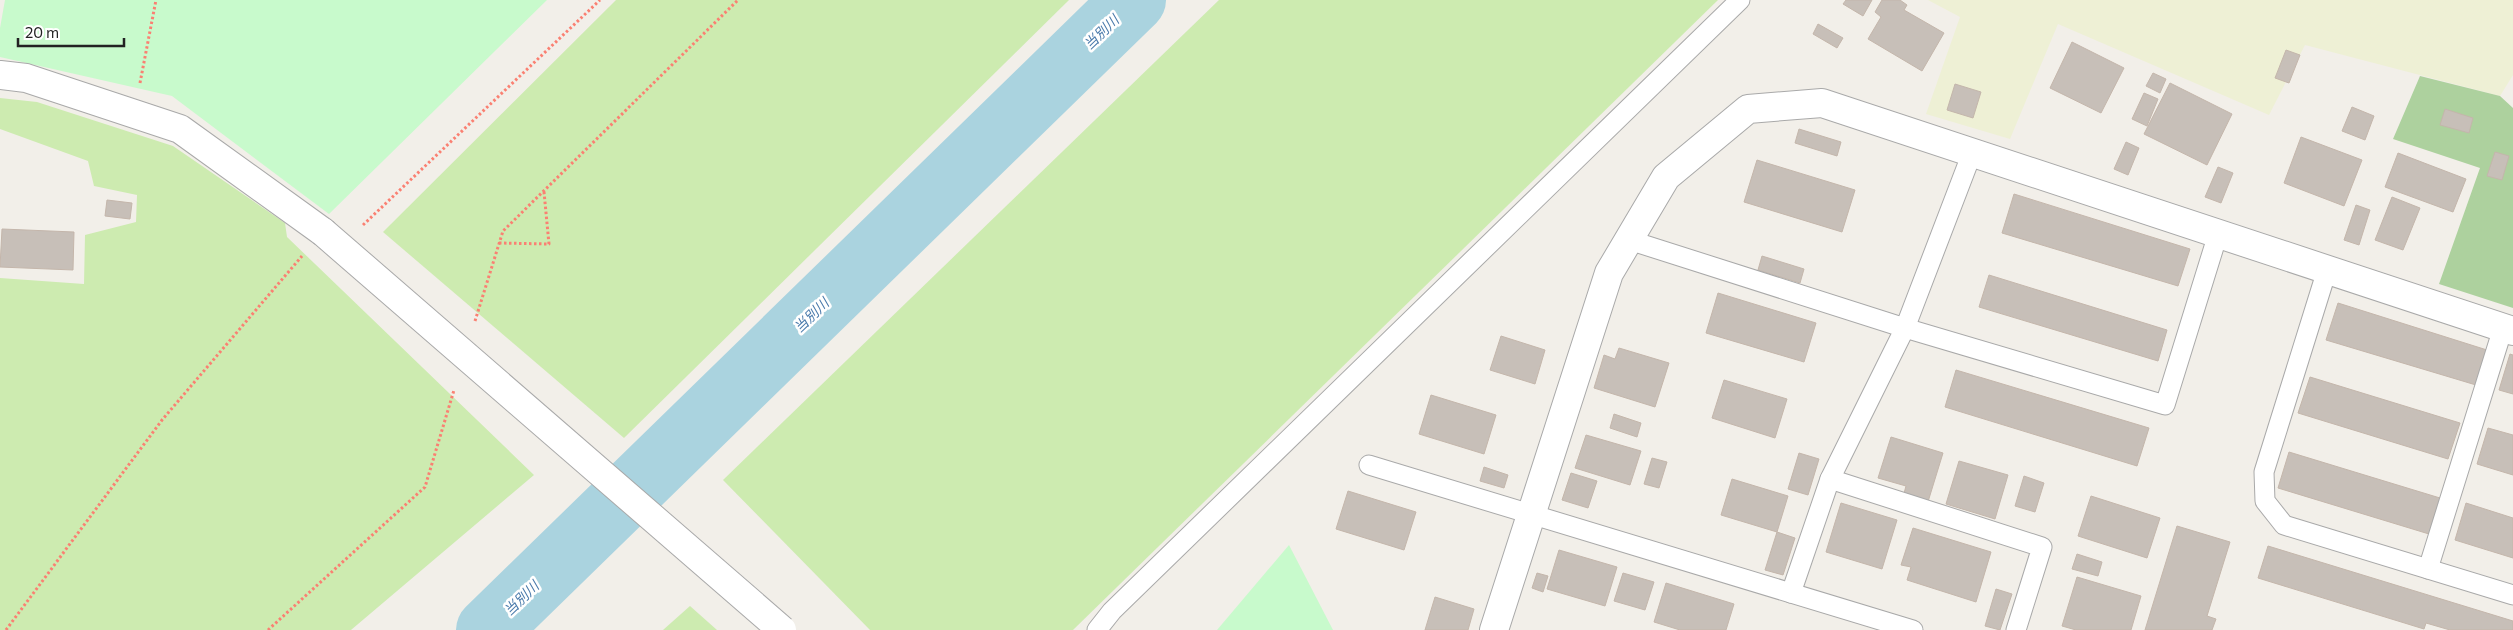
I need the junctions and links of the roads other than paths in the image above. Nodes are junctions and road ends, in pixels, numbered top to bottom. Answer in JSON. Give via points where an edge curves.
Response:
{"nodes":[{"id":1,"x":1740,"y":0,"type":"edge"},
{"id":2,"x":0,"y":75,"type":"edge"},
{"id":3,"x":1972,"y":153,"type":"junction"},
{"id":4,"x":2218,"y":234,"type":"junction"},
{"id":5,"x":1629,"y":240,"type":"junction"},
{"id":6,"x":2327,"y":270,"type":"junction"},
{"id":7,"x":1905,"y":328,"type":"junction"},
{"id":8,"x":2508,"y":330,"type":"edge"},
{"id":9,"x":1369,"y":465,"type":"dead end"},
{"id":10,"x":1830,"y":479,"type":"junction"},
{"id":11,"x":1532,"y":514,"type":"junction"},
{"id":12,"x":2428,"y":569,"type":"junction"},
{"id":13,"x":1791,"y":593,"type":"junction"},
{"id":14,"x":2513,"y":595,"type":"edge"},
{"id":15,"x":782,"y":630,"type":"edge"},
{"id":16,"x":1098,"y":630,"type":"edge"},
{"id":17,"x":1494,"y":630,"type":"edge"},
{"id":18,"x":1913,"y":630,"type":"edge"},
{"id":19,"x":2016,"y":630,"type":"edge"}],
"edges":[{"from":1,"to":16,"type":"lane","via":[[1119,604]]},
{"from":2,"to":15,"type":"street","bridge":true,"via":[[26,78],[180,129],[323,232]]},
{"from":3,"to":4,"type":"street"},
{"from":3,"to":5,"type":"street","via":[[1822,104],[1748,109],[1666,178]]},
{"from":3,"to":7,"type":"lane"},
{"from":4,"to":6,"type":"street"},
{"from":4,"to":7,"type":"lane","via":[[2165,405]]},
{"from":5,"to":7,"type":"lane"},
{"from":5,"to":11,"type":"street","via":[[1609,273]]},
{"from":6,"to":8,"type":"street"},
{"from":6,"to":12,"type":"lane","via":[[2264,472],[2264,501],[2284,525]]},
{"from":7,"to":10,"type":"lane"},
{"from":8,"to":12,"type":"lane"},
{"from":9,"to":11,"type":"lane"},
{"from":10,"to":13,"type":"lane"},
{"from":10,"to":19,"type":"lane","via":[[2042,547]]},
{"from":11,"to":13,"type":"lane"},
{"from":11,"to":17,"type":"street"},
{"from":12,"to":14,"type":"lane"},
{"from":13,"to":18,"type":"lane"}]}
